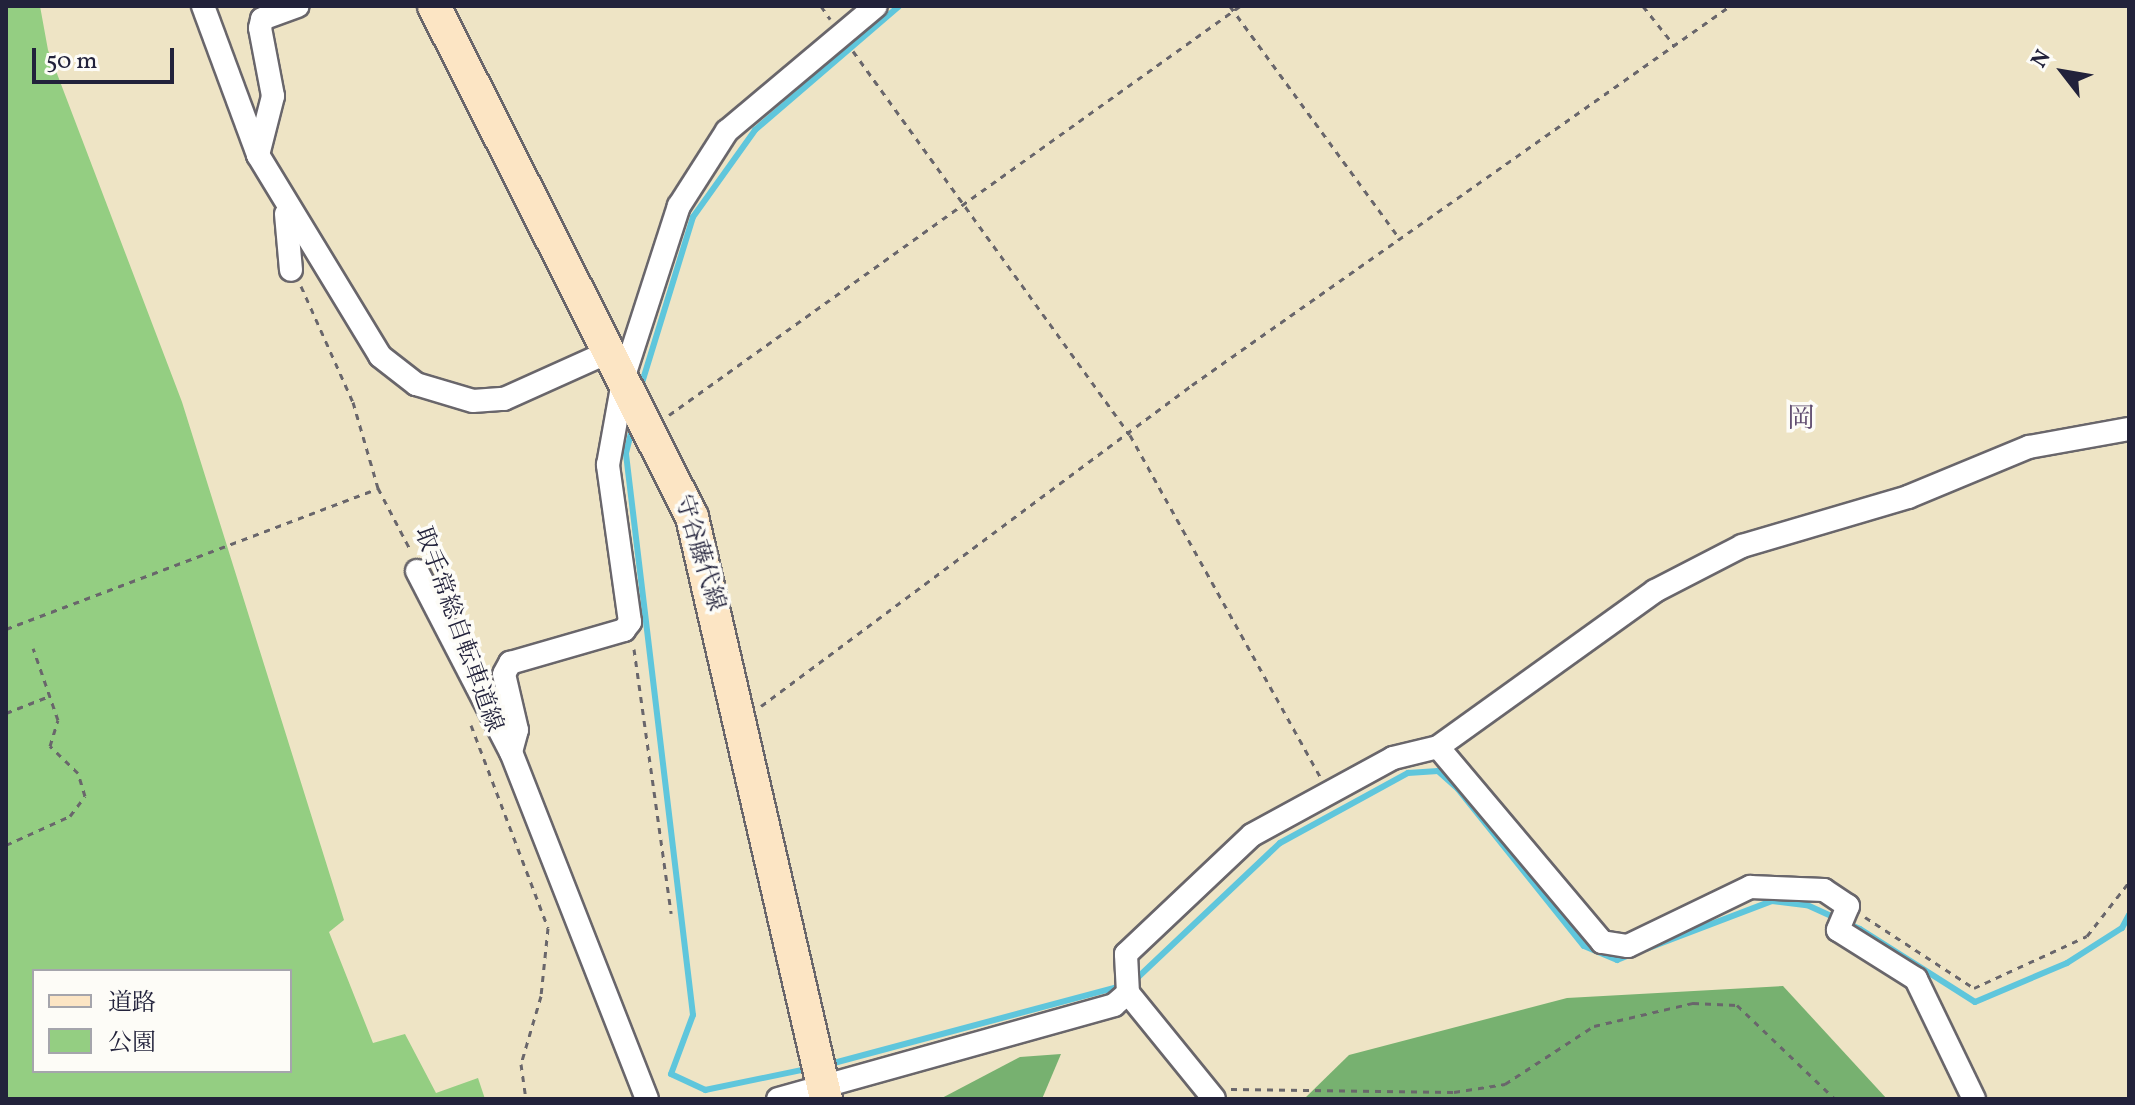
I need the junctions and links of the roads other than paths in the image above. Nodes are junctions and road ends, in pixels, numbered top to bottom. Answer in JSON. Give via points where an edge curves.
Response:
{"nodes":[{"id":1,"x":203,"y":6,"type":"edge"},
{"id":2,"x":298,"y":6,"type":"edge"},
{"id":3,"x":434,"y":6,"type":"edge"},
{"id":4,"x":876,"y":6,"type":"edge"},
{"id":5,"x":258,"y":155,"type":"junction"},
{"id":6,"x":286,"y":209,"type":"junction"},
{"id":7,"x":291,"y":270,"type":"road end"},
{"id":8,"x":621,"y":370,"type":"junction"},
{"id":9,"x":2129,"y":429,"type":"edge"},
{"id":10,"x":417,"y":571,"type":"road end"},
{"id":11,"x":1438,"y":747,"type":"junction"},
{"id":12,"x":511,"y":752,"type":"junction"},
{"id":13,"x":1127,"y":985,"type":"junction"},
{"id":14,"x":822,"y":1080,"type":"edge"},
{"id":15,"x":1210,"y":1095,"type":"edge"},
{"id":16,"x":647,"y":1099,"type":"edge"},
{"id":17,"x":778,"y":1099,"type":"edge"},
{"id":18,"x":1974,"y":1099,"type":"edge"}],
"edges":[{"from":1,"to":5,"type":"street"},
{"from":2,"to":5,"type":"street","via":[[262,19],[273,96]]},
{"from":3,"to":8,"type":"main road","name":"守谷藤代線"},
{"from":4,"to":8,"type":"street","via":[[727,131],[679,206]]},
{"from":5,"to":6,"type":"street"},
{"from":6,"to":7,"type":"street"},
{"from":6,"to":8,"type":"street","via":[[380,356],[435,393],[504,399]]},
{"from":8,"to":12,"type":"street","via":[[608,465],[630,622],[624,630],[510,663],[504,674],[517,730]]},
{"from":8,"to":14,"type":"main road","name":"守谷藤代線","via":[[692,517]]},
{"from":9,"to":11,"type":"street","via":[[2029,447],[1908,497],[1742,546],[1655,591]]},
{"from":10,"to":12,"type":"street"},
{"from":11,"to":13,"type":"street","via":[[1393,758],[1252,835],[1126,954]]},
{"from":11,"to":18,"type":"street","via":[[1602,942],[1628,946],[1750,887],[1824,890],[1848,906],[1838,930],[1916,979]]},
{"from":12,"to":16,"type":"street"},
{"from":13,"to":14,"type":"street","via":[[1114,1005]]},
{"from":13,"to":15,"type":"street"},
{"from":14,"to":17,"type":"street"}]}
